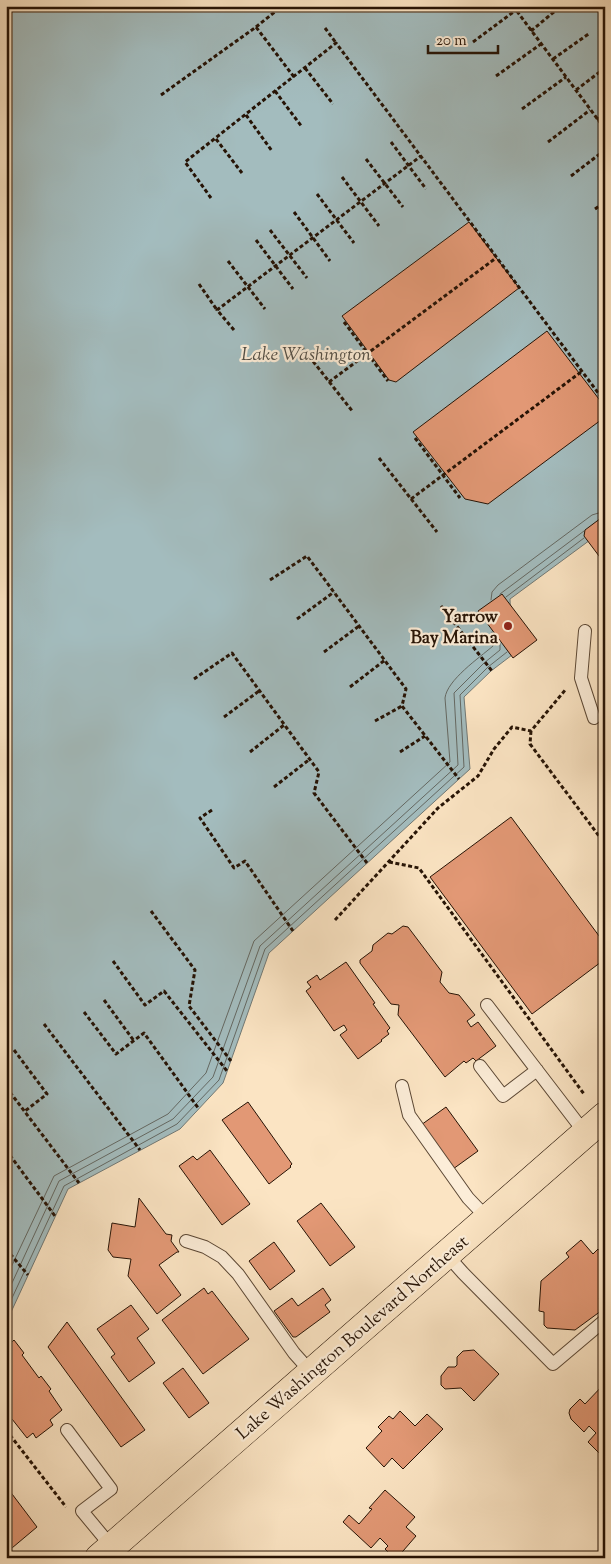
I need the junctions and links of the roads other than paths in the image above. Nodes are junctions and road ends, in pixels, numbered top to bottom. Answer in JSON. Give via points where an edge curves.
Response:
{"nodes":[{"id":1,"x":585,"y":631,"type":"dead end"},
{"id":2,"x":594,"y":718,"type":"dead end"},
{"id":3,"x":487,"y":1005,"type":"dead end"},
{"id":4,"x":480,"y":1066,"type":"dead end"},
{"id":5,"x":537,"y":1070,"type":"junction"},
{"id":6,"x":402,"y":1086,"type":"dead end"},
{"id":7,"x":595,"y":1124,"type":"edge"},
{"id":8,"x":487,"y":1218,"type":"junction"},
{"id":9,"x":186,"y":1241,"type":"dead end"},
{"id":10,"x":446,"y":1254,"type":"junction"},
{"id":11,"x":605,"y":1320,"type":"edge"},
{"id":12,"x":311,"y":1372,"type":"junction"},
{"id":13,"x":67,"y":1430,"type":"dead end"},
{"id":14,"x":105,"y":1552,"type":"edge"}],
"edges":[{"from":1,"to":2,"type":"lane","via":[[581,678]]},
{"from":3,"to":5,"type":"lane"},
{"from":4,"to":5,"type":"lane","via":[[503,1096]]},
{"from":5,"to":7,"type":"lane"},
{"from":6,"to":8,"type":"lane","via":[[409,1115],[468,1198]]},
{"from":7,"to":8,"type":"main road","name":"Lake Washington Boulevard Northeast"},
{"from":8,"to":10,"type":"main road","name":"Lake Washington Boulevard Northeast"},
{"from":9,"to":12,"type":"lane","via":[[222,1258],[238,1274]]},
{"from":10,"to":11,"type":"lane","via":[[553,1364]]},
{"from":10,"to":12,"type":"main road","name":"Lake Washington Boulevard Northeast"},
{"from":12,"to":14,"type":"main road","name":"Lake Washington Boulevard Northeast"},
{"from":13,"to":14,"type":"lane","via":[[111,1489],[82,1511]]}]}
